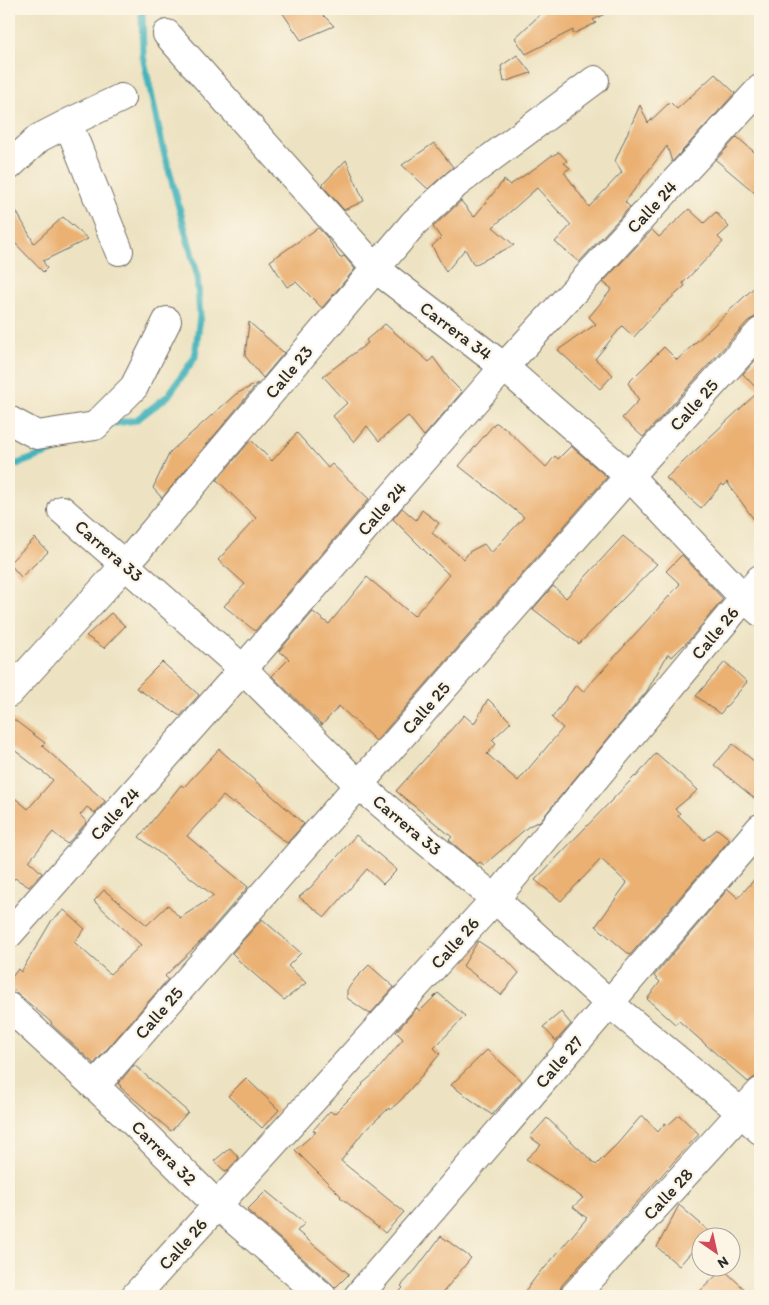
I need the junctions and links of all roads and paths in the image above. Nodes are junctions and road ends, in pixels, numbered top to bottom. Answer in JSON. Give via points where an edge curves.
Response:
{"nodes":[{"id":1,"x":167,"y":34,"type":"dead end"},
{"id":2,"x":595,"y":80,"type":"dead end"},
{"id":3,"x":760,"y":89,"type":"edge"},
{"id":4,"x":121,"y":98,"type":"dead end"},
{"id":5,"x":68,"y":123,"type":"junction"},
{"id":6,"x":9,"y":166,"type":"edge"},
{"id":7,"x":119,"y":251,"type":"dead end"},
{"id":8,"x":376,"y":269,"type":"junction"},
{"id":9,"x":167,"y":321,"type":"dead end"},
{"id":10,"x":760,"y":332,"type":"edge"},
{"id":11,"x":504,"y":368,"type":"junction"},
{"id":12,"x":9,"y":420,"type":"edge"},
{"id":13,"x":629,"y":476,"type":"junction"},
{"id":14,"x":62,"y":510,"type":"dead end"},
{"id":15,"x":125,"y":565,"type":"junction"},
{"id":16,"x":755,"y":596,"type":"edge"},
{"id":17,"x":243,"y":670,"type":"junction"},
{"id":18,"x":9,"y":693,"type":"edge"},
{"id":19,"x":359,"y":785,"type":"junction"},
{"id":20,"x":760,"y":828,"type":"edge"},
{"id":21,"x":495,"y":898,"type":"junction"},
{"id":22,"x":9,"y":934,"type":"edge"},
{"id":23,"x":609,"y":1004,"type":"junction"},
{"id":24,"x":9,"y":1007,"type":"edge"},
{"id":25,"x":95,"y":1086,"type":"junction"},
{"id":26,"x":760,"y":1092,"type":"edge"},
{"id":27,"x":751,"y":1122,"type":"edge"},
{"id":28,"x":217,"y":1205,"type":"junction"},
{"id":29,"x":135,"y":1296,"type":"edge"},
{"id":30,"x":322,"y":1296,"type":"edge"},
{"id":31,"x":358,"y":1296,"type":"edge"},
{"id":32,"x":574,"y":1296,"type":"edge"}],
"edges":[{"from":1,"to":8,"type":"street","name":"Carrera 34"},
{"from":2,"to":8,"type":"street","name":"Calle 23","via":[[456,184],[414,224]]},
{"from":3,"to":11,"type":"street","name":"Calle 24"},
{"from":4,"to":5,"type":"street"},
{"from":5,"to":6,"type":"street","via":[[39,138]]},
{"from":5,"to":7,"type":"street"},
{"from":8,"to":11,"type":"street","name":"Carrera 34"},
{"from":8,"to":15,"type":"street","name":"Calle 23"},
{"from":9,"to":12,"type":"street","via":[[134,387],[95,426],[37,435]]},
{"from":10,"to":13,"type":"street","name":"Calle 25"},
{"from":11,"to":13,"type":"street","name":"Carrera 34"},
{"from":11,"to":17,"type":"street","name":"Calle 24"},
{"from":13,"to":16,"type":"street","name":"Carrera 34"},
{"from":13,"to":19,"type":"street","name":"Calle 25"},
{"from":14,"to":15,"type":"street","name":"Carrera 33"},
{"from":15,"to":17,"type":"street","name":"Carrera 33"},
{"from":15,"to":18,"type":"street","name":"Calle 23"},
{"from":16,"to":21,"type":"street","name":"Calle 26"},
{"from":17,"to":19,"type":"street","name":"Carrera 33"},
{"from":17,"to":22,"type":"street","name":"Calle 24"},
{"from":19,"to":21,"type":"street","name":"Carrera 33"},
{"from":19,"to":25,"type":"street","name":"Calle 25"},
{"from":20,"to":23,"type":"street","name":"Calle 27"},
{"from":21,"to":23,"type":"street","name":"Carrera 33"},
{"from":21,"to":28,"type":"street","name":"Calle 26"},
{"from":23,"to":27,"type":"street","name":"Carrera 33"},
{"from":23,"to":31,"type":"street","name":"Calle 27"},
{"from":24,"to":25,"type":"street","name":"Carrera 32"},
{"from":25,"to":28,"type":"street","name":"Carrera 32"},
{"from":26,"to":27,"type":"street","name":"Calle 28"},
{"from":27,"to":32,"type":"street","name":"Calle 28"},
{"from":28,"to":29,"type":"street","name":"Calle 26"},
{"from":28,"to":30,"type":"street","name":"Carrera 32"}]}
